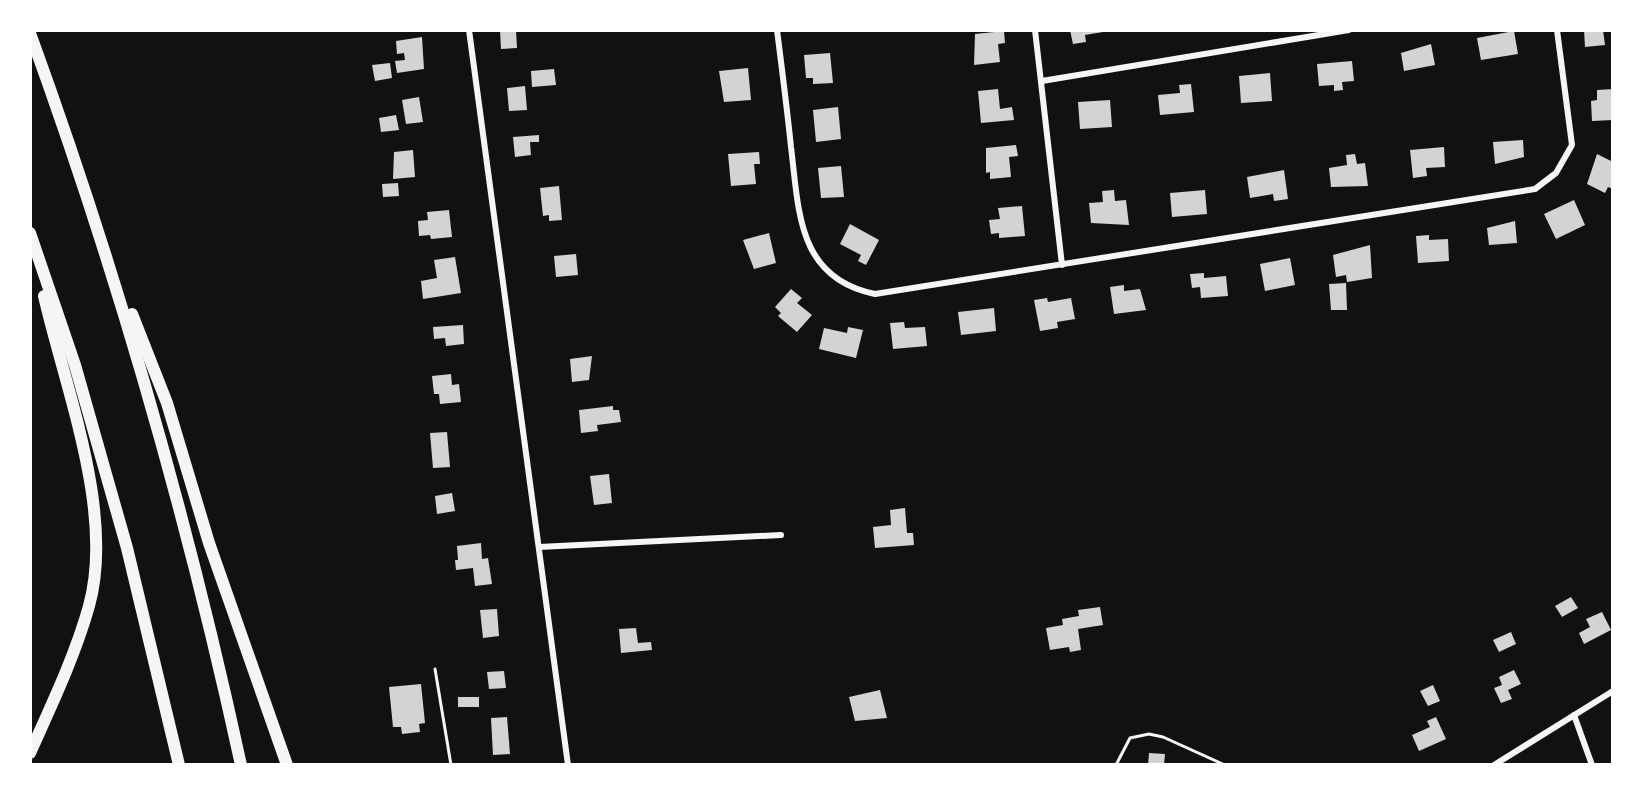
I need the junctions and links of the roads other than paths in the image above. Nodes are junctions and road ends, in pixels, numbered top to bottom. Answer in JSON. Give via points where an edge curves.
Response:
{"nodes":[{"id":1,"x":469,"y":30,"type":"edge"},
{"id":2,"x":777,"y":30,"type":"edge"},
{"id":3,"x":1035,"y":30,"type":"edge"},
{"id":4,"x":1349,"y":30,"type":"edge"},
{"id":5,"x":1557,"y":30,"type":"edge"},
{"id":6,"x":30,"y":33,"type":"edge"},
{"id":7,"x":1042,"y":81,"type":"junction"},
{"id":8,"x":92,"y":210,"type":"junction"},
{"id":9,"x":30,"y":233,"type":"edge"},
{"id":10,"x":1062,"y":265,"type":"junction"},
{"id":11,"x":781,"y":535,"type":"dead end"},
{"id":12,"x":539,"y":547,"type":"junction"},
{"id":13,"x":435,"y":669,"type":"dead end"},
{"id":14,"x":1613,"y":691,"type":"edge"},
{"id":15,"x":1574,"y":715,"type":"junction"},
{"id":16,"x":30,"y":753,"type":"edge"},
{"id":17,"x":179,"y":765,"type":"edge"},
{"id":18,"x":241,"y":765,"type":"edge"},
{"id":19,"x":287,"y":765,"type":"edge"},
{"id":20,"x":451,"y":765,"type":"edge"},
{"id":21,"x":568,"y":765,"type":"edge"},
{"id":22,"x":1116,"y":765,"type":"edge"},
{"id":23,"x":1225,"y":765,"type":"edge"},
{"id":24,"x":1494,"y":765,"type":"edge"},
{"id":25,"x":1592,"y":765,"type":"edge"}],
"edges":[{"from":1,"to":12,"type":"street"},
{"from":2,"to":10,"type":"street","via":[[800,219],[812,251],[833,277],[860,291],[891,294]]},
{"from":3,"to":7,"type":"street"},
{"from":4,"to":7,"type":"street"},
{"from":5,"to":10,"type":"street","via":[[1572,145],[1556,173],[1535,189]]},
{"from":6,"to":8,"type":"highway"},
{"from":7,"to":10,"type":"street"},
{"from":8,"to":18,"type":"highway","via":[[165,455]]},
{"from":8,"to":19,"type":"highway","via":[[167,403],[209,543]]},
{"from":9,"to":16,"type":"highway","via":[[88,464],[96,551],[89,605]]},
{"from":9,"to":17,"type":"highway","via":[[75,365],[127,548]]},
{"from":11,"to":12,"type":"street"},
{"from":12,"to":21,"type":"street"},
{"from":13,"to":20,"type":"lane"},
{"from":14,"to":15,"type":"street"},
{"from":15,"to":24,"type":"street"},
{"from":15,"to":25,"type":"street"},
{"from":22,"to":23,"type":"lane","via":[[1130,738],[1149,734]]}]}
